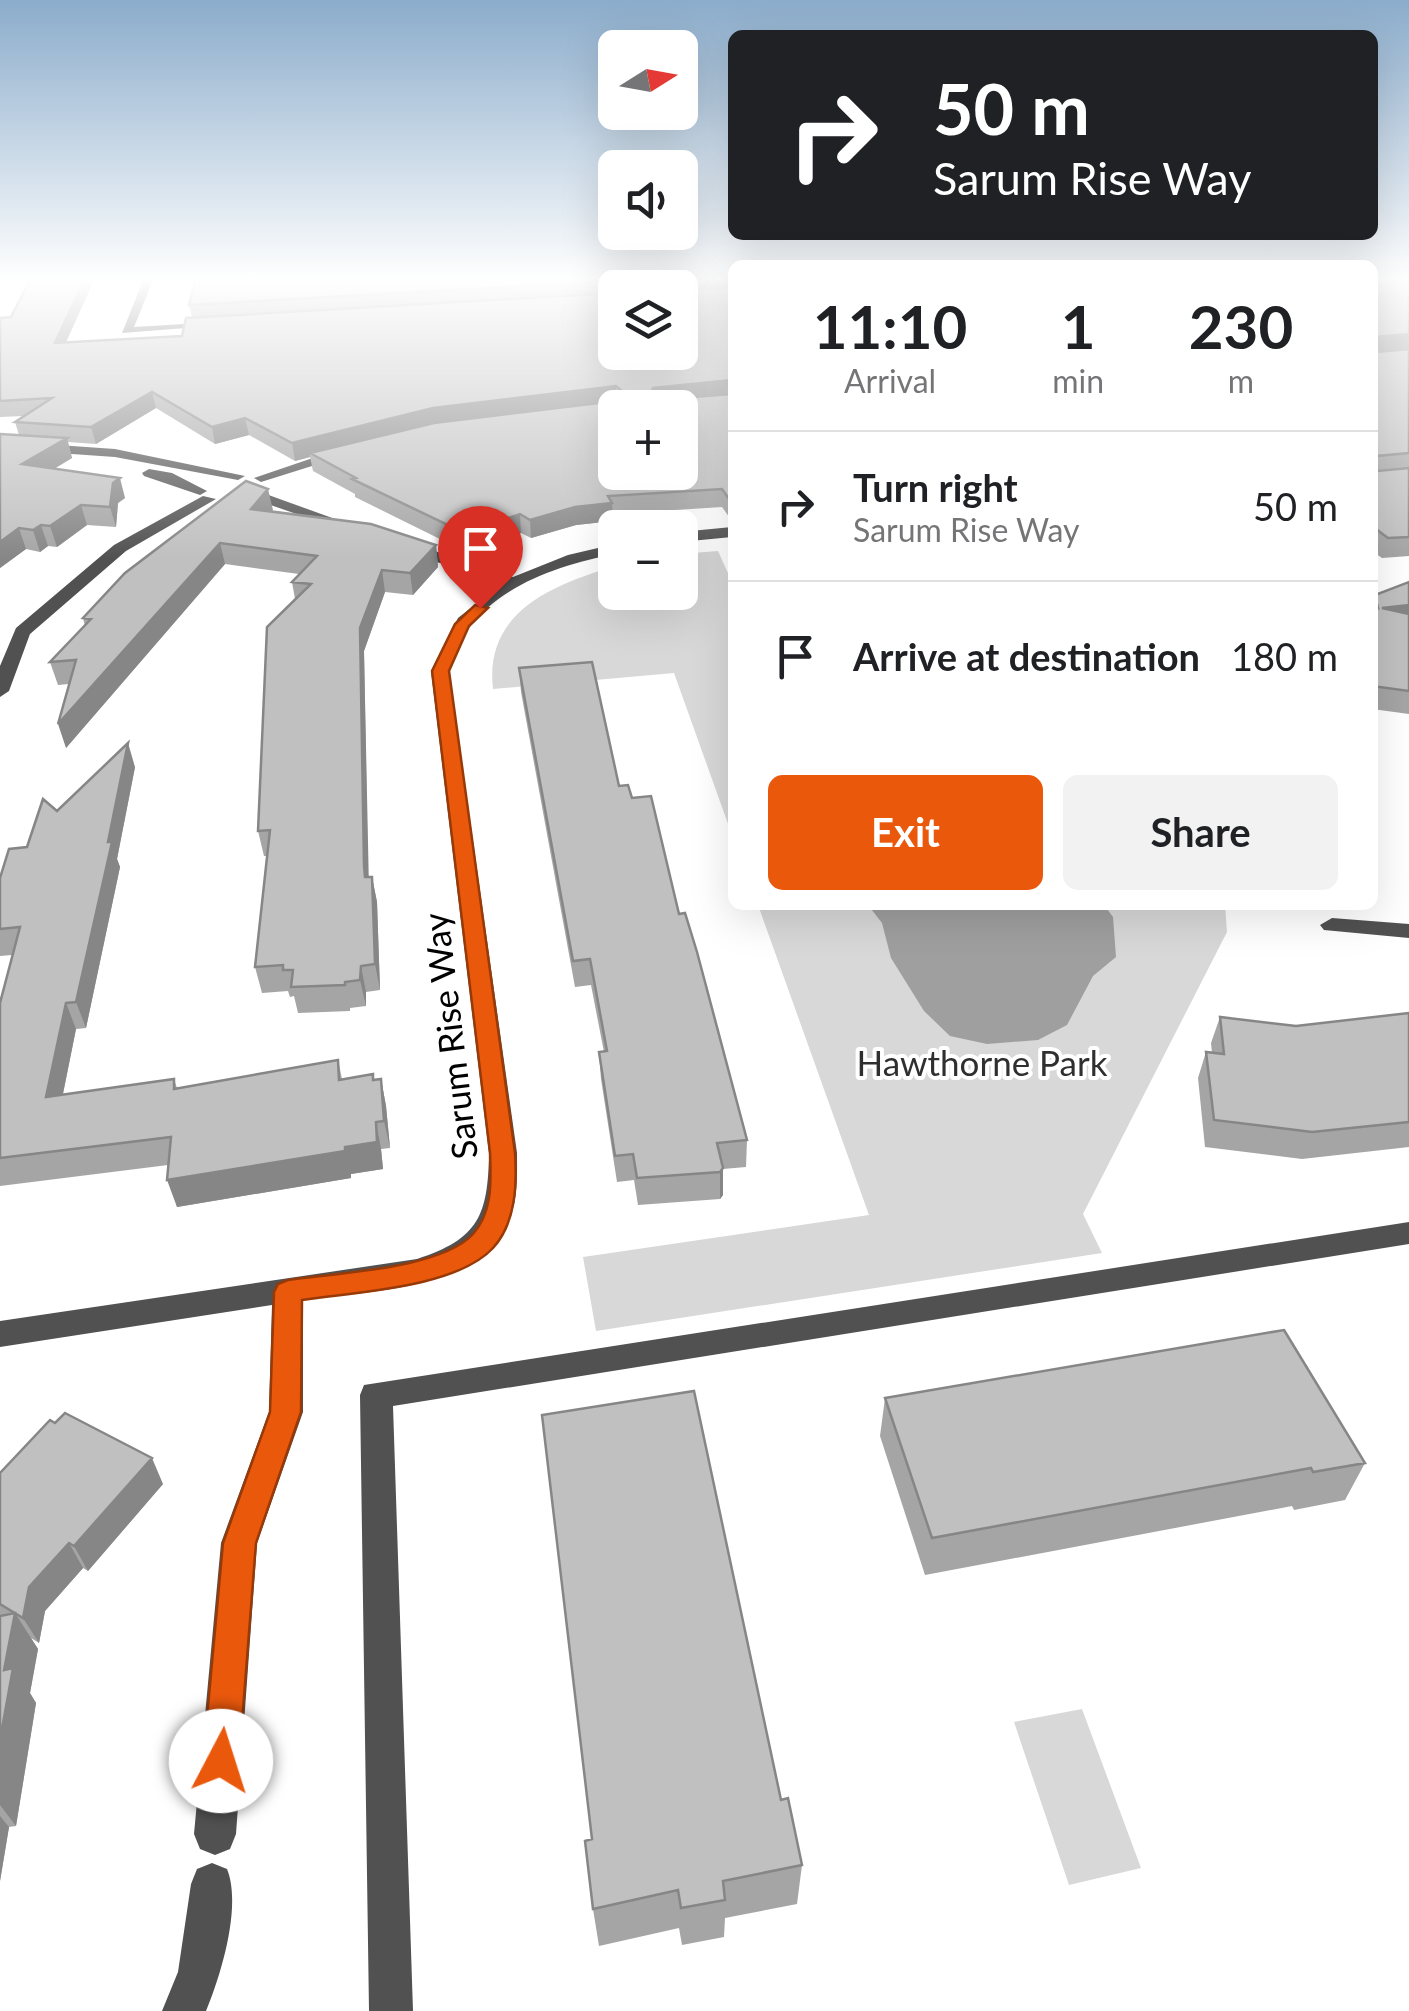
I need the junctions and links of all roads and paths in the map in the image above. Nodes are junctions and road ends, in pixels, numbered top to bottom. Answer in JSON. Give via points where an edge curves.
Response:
{"nodes":[{"id":1,"x":0,"y":445,"type":"edge"},
{"id":2,"x":363,"y":447,"type":"edge"},
{"id":3,"x":0,"y":459,"type":"edge"},
{"id":4,"x":238,"y":476,"type":"junction"},
{"id":5,"x":261,"y":478,"type":"junction"},
{"id":6,"x":204,"y":495,"type":"junction"},
{"id":7,"x":258,"y":496,"type":"junction"},
{"id":8,"x":728,"y":532,"type":"edge"},
{"id":9,"x":366,"y":533,"type":"edge"},
{"id":10,"x":698,"y":535,"type":"edge"},
{"id":11,"x":385,"y":539,"type":"edge"},
{"id":12,"x":598,"y":552,"type":"edge"},
{"id":13,"x":512,"y":582,"type":"junction"},
{"id":14,"x":0,"y":691,"type":"edge"},
{"id":15,"x":1332,"y":925,"type":"dead end"},
{"id":16,"x":1409,"y":931,"type":"edge"},
{"id":17,"x":1409,"y":1233,"type":"edge"},
{"id":18,"x":288,"y":1292,"type":"junction"},
{"id":19,"x":0,"y":1334,"type":"edge"},
{"id":20,"x":215,"y":1834,"type":"dead end"},
{"id":21,"x":212,"y":1884,"type":"dead end"},
{"id":22,"x":184,"y":2011,"type":"edge"},
{"id":23,"x":392,"y":2011,"type":"edge"}],
"edges":[{"from":1,"to":4,"type":"street","via":[[115,453]]},
{"from":2,"to":5,"type":"street"},
{"from":3,"to":6,"type":"street","via":[[167,476]]},
{"from":4,"to":5,"type":"street"},
{"from":4,"to":6,"type":"street","via":[[208,483]]},
{"from":5,"to":7,"type":"street","via":[[269,484]]},
{"from":6,"to":7,"type":"street","via":[[232,502]]},
{"from":6,"to":14,"type":"street","via":[[120,548],[22,632]]},
{"from":7,"to":9,"type":"street"},
{"from":8,"to":10,"type":"street"},
{"from":11,"to":13,"type":"street"},
{"from":12,"to":13,"type":"street","name":"Sarum Rise Way"},
{"from":13,"to":18,"type":"street","name":"Sarum Rise Way","via":[[462,624],[440,671],[504,1195],[484,1240],[455,1260]]},
{"from":15,"to":16,"type":"street"},
{"from":17,"to":23,"type":"street","via":[[376,1395]]},
{"from":18,"to":19,"type":"street","name":"Sarum Rise Way"},
{"from":18,"to":20,"type":"street","via":[[286,1412],[240,1543]]},
{"from":21,"to":22,"type":"street","via":[[200,1973]]}]}
